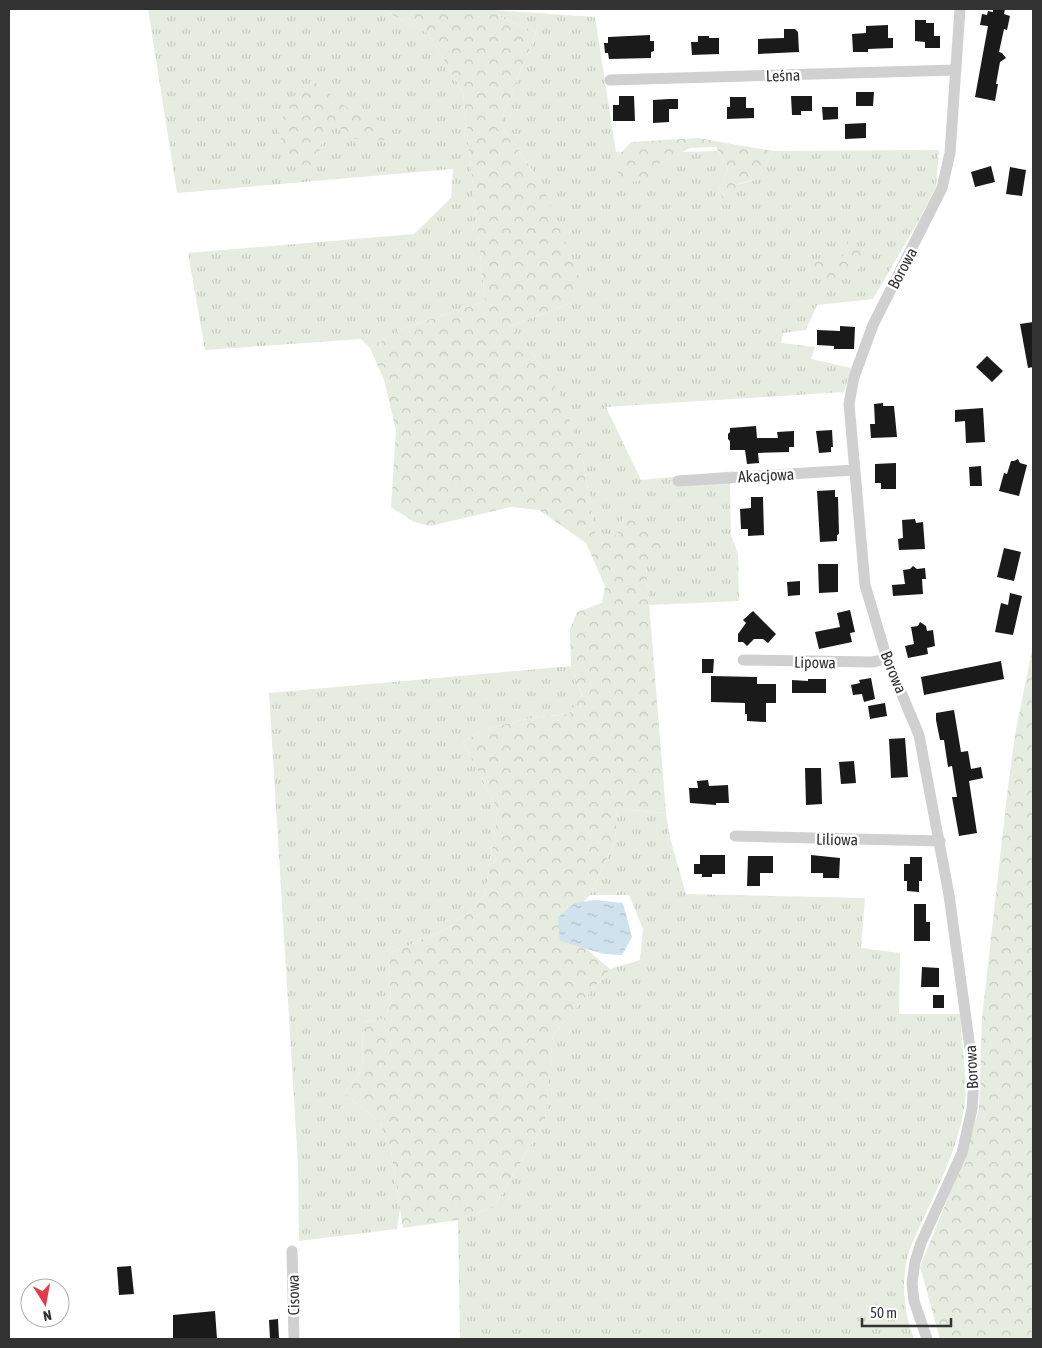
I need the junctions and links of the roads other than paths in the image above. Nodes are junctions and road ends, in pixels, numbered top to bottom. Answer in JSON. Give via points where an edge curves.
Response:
{"nodes":[{"id":1,"x":960,"y":9,"type":"edge"},
{"id":2,"x":956,"y":70,"type":"junction"},
{"id":3,"x":610,"y":80,"type":"dead end"},
{"id":4,"x":854,"y":470,"type":"junction"},
{"id":5,"x":678,"y":481,"type":"dead end"},
{"id":6,"x":887,"y":659,"type":"junction"},
{"id":7,"x":743,"y":660,"type":"dead end"},
{"id":8,"x":734,"y":836,"type":"dead end"},
{"id":9,"x":940,"y":841,"type":"junction"},
{"id":10,"x":292,"y":1250,"type":"dead end"},
{"id":11,"x":294,"y":1339,"type":"edge"},
{"id":12,"x":926,"y":1339,"type":"edge"}],
"edges":[{"from":1,"to":2,"type":"street","name":"Borowa"},
{"from":2,"to":3,"type":"street","name":"Leśna"},
{"from":2,"to":4,"type":"street","name":"Borowa","via":[[950,153],[942,188],[873,325],[850,391]]},
{"from":4,"to":5,"type":"street","name":"Akacjowa"},
{"from":4,"to":6,"type":"street","name":"Borowa","via":[[865,585]]},
{"from":6,"to":7,"type":"street","name":"Lipowa","via":[[864,662]]},
{"from":6,"to":9,"type":"street","name":"Borowa","via":[[919,735]]},
{"from":8,"to":9,"type":"street","name":"Liliowa"},
{"from":9,"to":12,"type":"street","name":"Borowa","via":[[974,1077],[972,1109],[962,1153],[915,1262],[914,1300]]},
{"from":10,"to":11,"type":"street","name":"Cisowa"}]}
